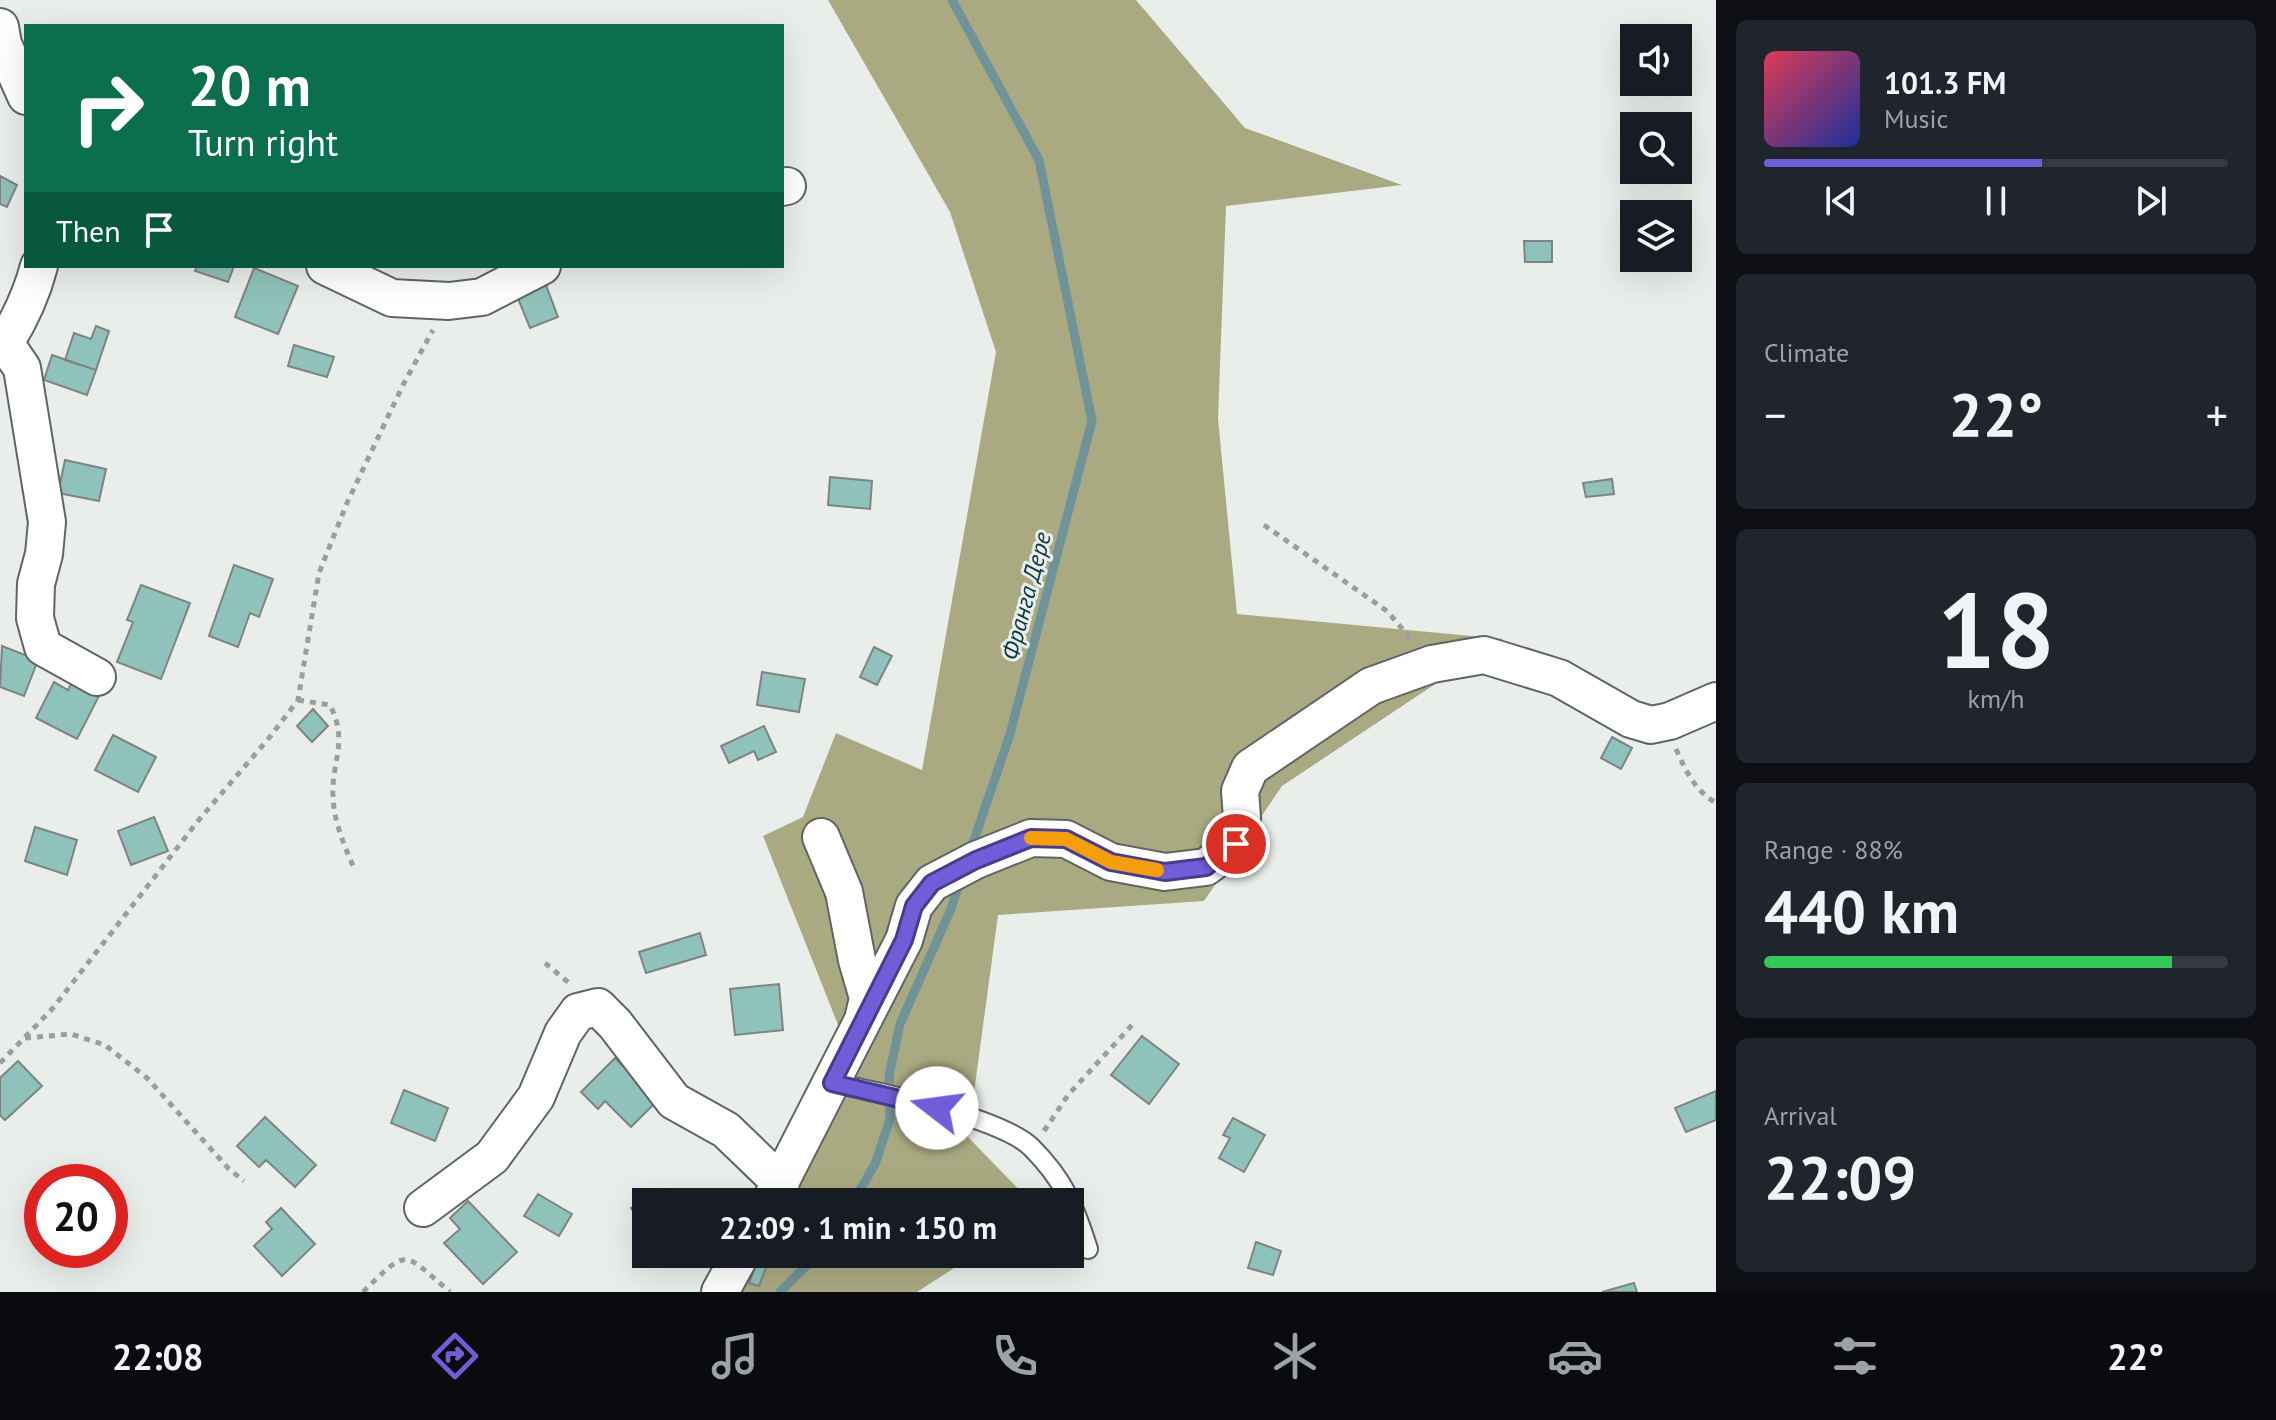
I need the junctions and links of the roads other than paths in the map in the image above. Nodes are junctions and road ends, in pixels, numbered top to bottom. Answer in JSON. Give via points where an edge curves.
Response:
{"nodes":[{"id":1,"x":0,"y":27,"type":"edge"},
{"id":2,"x":24,"y":91,"type":"edge"},
{"id":3,"x":38,"y":268,"type":"edge"},
{"id":4,"x":329,"y":268,"type":"edge"},
{"id":5,"x":538,"y":268,"type":"edge"},
{"id":6,"x":3,"y":343,"type":"edge"},
{"id":7,"x":97,"y":677,"type":"dead end"},
{"id":8,"x":1716,"y":701,"type":"edge"},
{"id":9,"x":821,"y":837,"type":"dead end"},
{"id":10,"x":863,"y":1020,"type":"junction"},
{"id":11,"x":832,"y":1083,"type":"junction"},
{"id":12,"x":772,"y":1188,"type":"edge"},
{"id":13,"x":779,"y":1188,"type":"edge"},
{"id":14,"x":423,"y":1208,"type":"dead end"},
{"id":15,"x":1088,"y":1249,"type":"dead end"},
{"id":16,"x":733,"y":1268,"type":"edge"},
{"id":17,"x":720,"y":1292,"type":"edge"}],
"edges":[{"from":1,"to":2,"type":"street"},
{"from":3,"to":6,"type":"street"},
{"from":4,"to":5,"type":"street","via":[[392,298],[449,301],[482,297]]},
{"from":6,"to":7,"type":"street","via":[[22,368],[47,522],[36,584],[35,618],[43,647]]},
{"from":8,"to":10,"type":"street","via":[[1651,725],[1559,678],[1484,655],[1432,664],[1371,686],[1250,768],[1240,791],[1242,818],[1236,844],[1206,867],[1165,872],[1111,862],[1066,839],[1031,838],[932,883],[914,906],[904,940]]},
{"from":9,"to":10,"type":"street","via":[[844,892],[868,998]]},
{"from":10,"to":11,"type":"street"},
{"from":11,"to":13,"type":"street"},
{"from":11,"to":15,"type":"lane","via":[[914,1101],[1011,1133],[1030,1146],[1061,1182]]},
{"from":12,"to":14,"type":"street","via":[[726,1130],[674,1101],[598,1007],[578,1012],[563,1033],[536,1097],[492,1157]]},
{"from":16,"to":17,"type":"street"}]}
